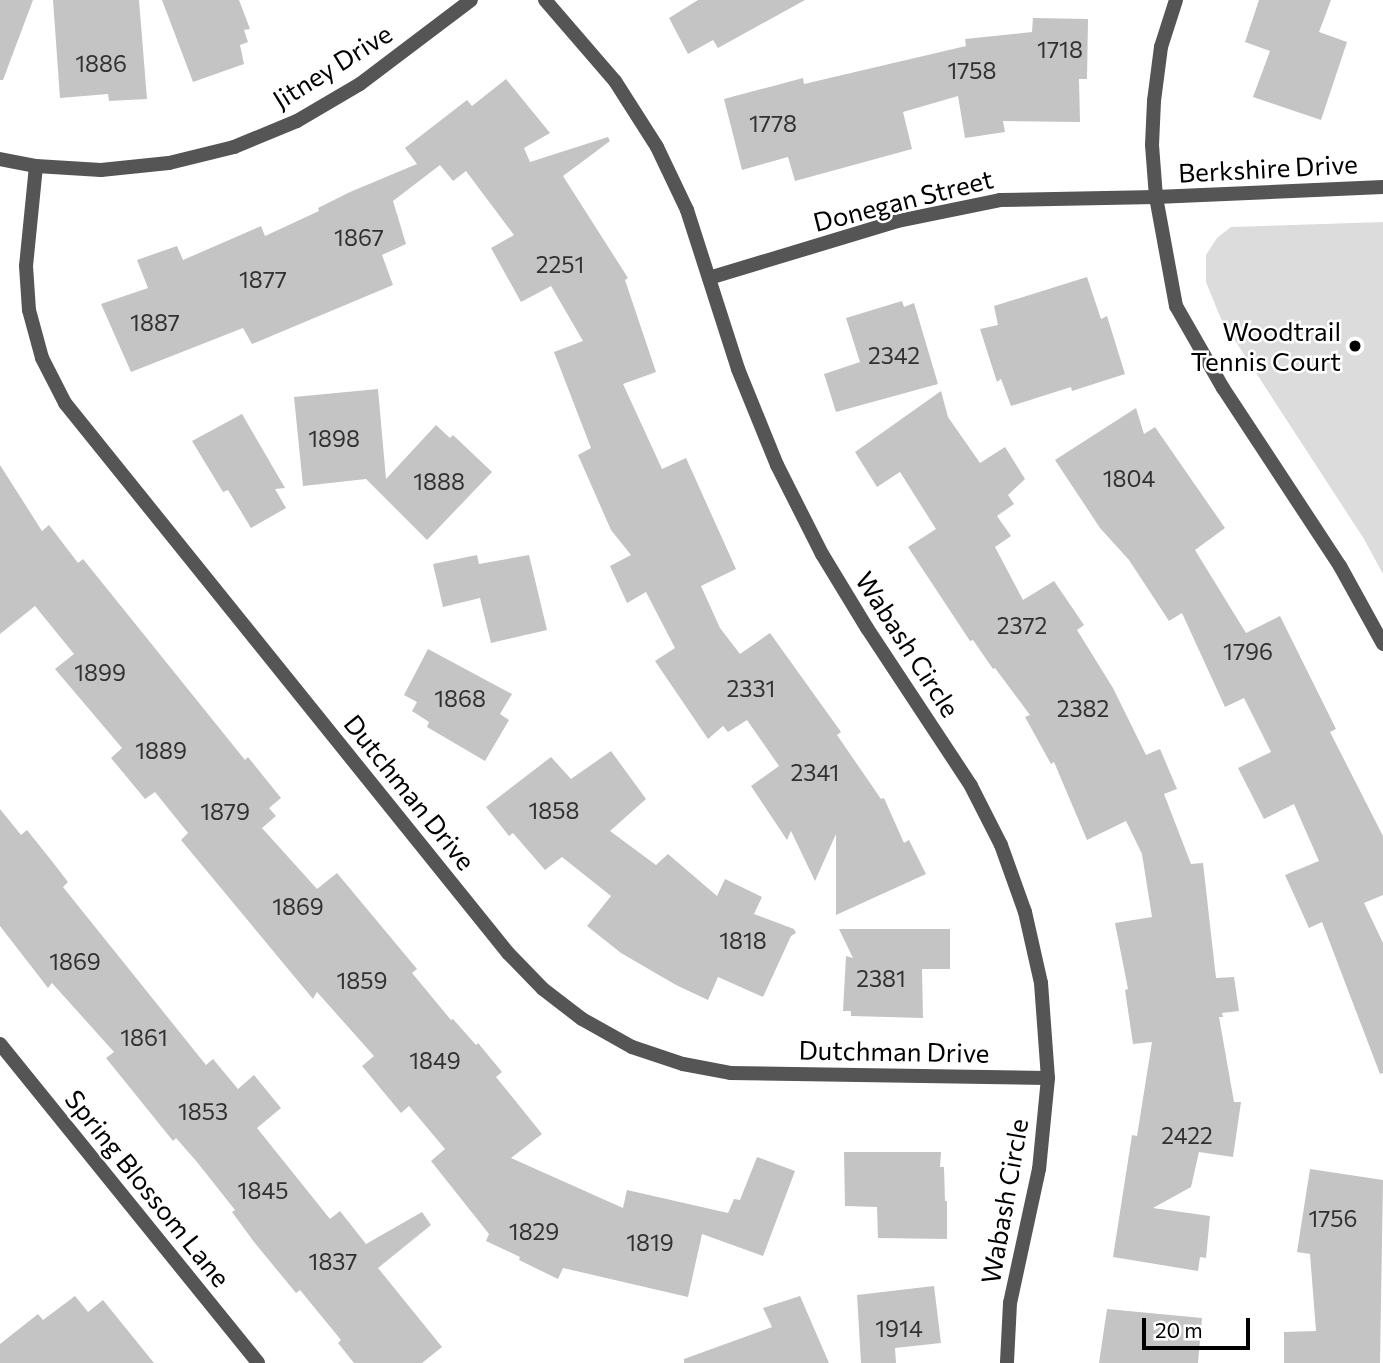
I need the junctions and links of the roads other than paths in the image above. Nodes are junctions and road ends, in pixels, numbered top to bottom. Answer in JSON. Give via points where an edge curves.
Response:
{"nodes":[{"id":1,"x":471,"y":0,"type":"edge"},
{"id":2,"x":545,"y":0,"type":"edge"},
{"id":3,"x":1176,"y":0,"type":"edge"},
{"id":4,"x":0,"y":159,"type":"edge"},
{"id":5,"x":36,"y":166,"type":"junction"},
{"id":6,"x":1383,"y":187,"type":"edge"},
{"id":7,"x":1156,"y":197,"type":"junction"},
{"id":8,"x":709,"y":278,"type":"junction"},
{"id":9,"x":1383,"y":644,"type":"edge"},
{"id":10,"x":0,"y":1044,"type":"edge"},
{"id":11,"x":1048,"y":1078,"type":"junction"},
{"id":12,"x":258,"y":1363,"type":"edge"},
{"id":13,"x":1007,"y":1363,"type":"edge"}],
"edges":[{"from":1,"to":5,"type":"street","name":"Jitney Drive","via":[[360,84],[298,121],[234,147],[101,170]]},
{"from":2,"to":8,"type":"street","name":"Wabash Circle","via":[[615,81],[657,147],[687,210]]},
{"from":3,"to":7,"type":"street","via":[[1161,47],[1154,101]]},
{"from":4,"to":5,"type":"street","name":"Jitney Drive"},
{"from":5,"to":11,"type":"street","name":"Dutchman Drive","via":[[26,266],[29,310],[42,358],[65,403],[508,953],[543,989],[582,1019],[632,1047],[683,1065],[730,1073]]},
{"from":6,"to":7,"type":"street","name":"Berkshire Drive"},
{"from":7,"to":8,"type":"street","name":"Donegan Street","via":[[1000,200],[898,221]]},
{"from":7,"to":9,"type":"street","via":[[1176,306],[1190,334],[1340,566]]},
{"from":8,"to":11,"type":"street","name":"Wabash Circle","via":[[776,465],[867,628],[971,786],[1001,845],[1025,912],[1041,983]]},
{"from":10,"to":12,"type":"street","name":"Spring Blossom Lane"},
{"from":11,"to":13,"type":"street","name":"Wabash Circle","via":[[1039,1169],[1010,1303]]}]}
